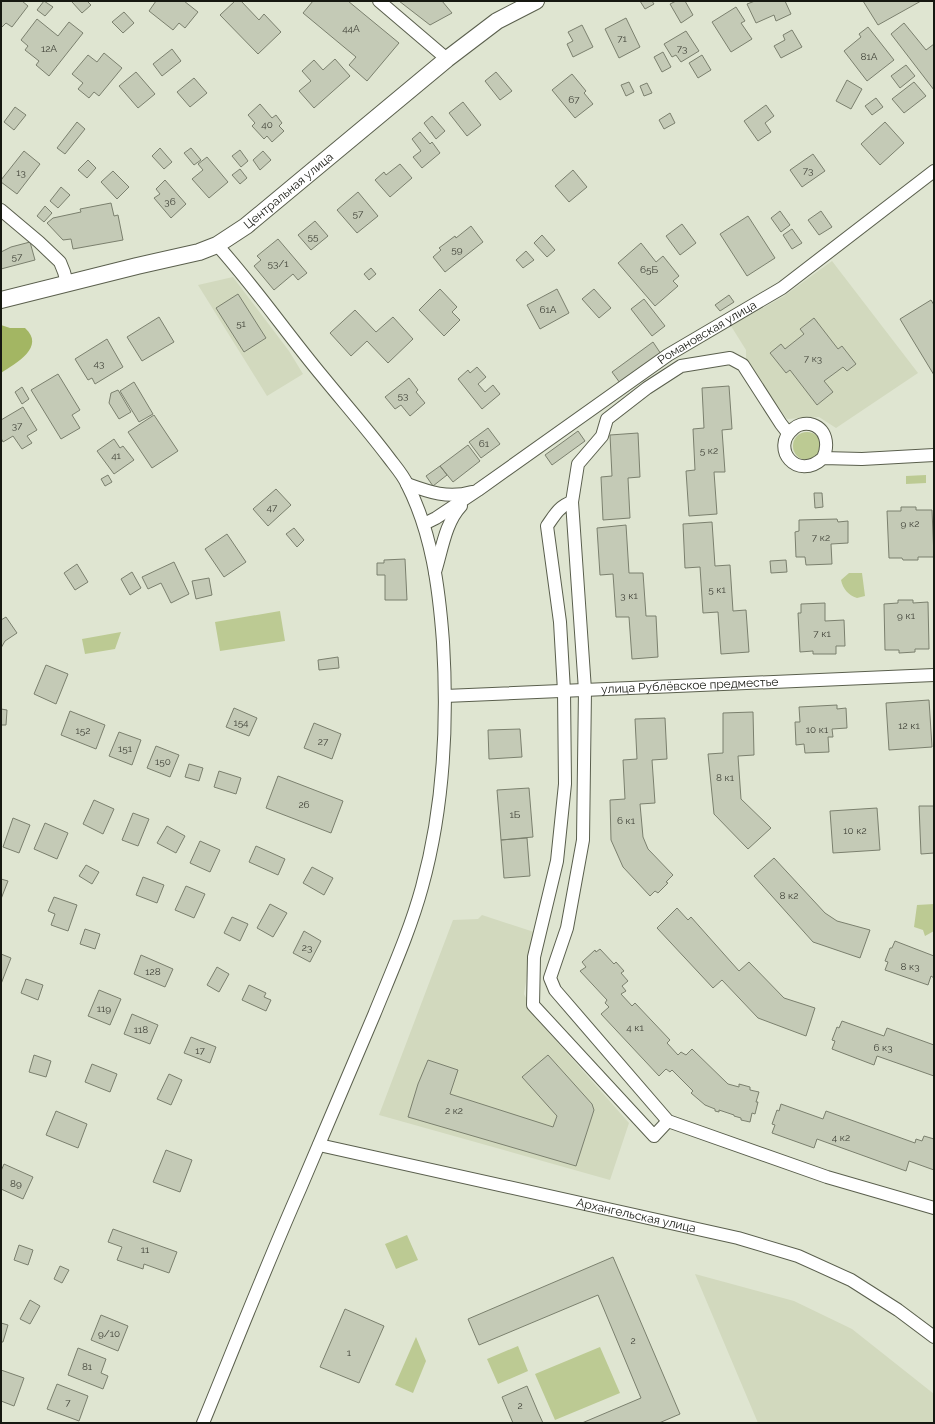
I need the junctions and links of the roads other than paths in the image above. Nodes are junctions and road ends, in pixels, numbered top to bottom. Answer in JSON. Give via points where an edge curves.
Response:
{"nodes":[{"id":1,"x":379,"y":1,"type":"edge"},
{"id":2,"x":536,"y":1,"type":"edge"},
{"id":3,"x":447,"y":59,"type":"junction"},
{"id":4,"x":934,"y":171,"type":"edge"},
{"id":5,"x":1,"y":210,"type":"edge"},
{"id":6,"x":217,"y":245,"type":"junction"},
{"id":7,"x":67,"y":284,"type":"junction"},
{"id":8,"x":1,"y":300,"type":"edge"},
{"id":9,"x":788,"y":433,"type":"junction"},
{"id":10,"x":934,"y":455,"type":"edge"},
{"id":11,"x":823,"y":458,"type":"junction"},
{"id":12,"x":408,"y":484,"type":"junction"},
{"id":13,"x":478,"y":490,"type":"junction"},
{"id":14,"x":572,"y":502,"type":"junction"},
{"id":15,"x":424,"y":524,"type":"junction"},
{"id":16,"x":435,"y":572,"type":"junction"},
{"id":17,"x":934,"y":675,"type":"edge"},
{"id":18,"x":585,"y":690,"type":"junction"},
{"id":19,"x":564,"y":691,"type":"junction"},
{"id":20,"x":445,"y":696,"type":"junction"},
{"id":21,"x":550,"y":978,"type":"junction"},
{"id":22,"x":533,"y":981,"type":"junction"},
{"id":23,"x":668,"y":1121,"type":"junction"},
{"id":24,"x":319,"y":1145,"type":"junction"},
{"id":25,"x":934,"y":1208,"type":"edge"},
{"id":26,"x":934,"y":1336,"type":"edge"},
{"id":27,"x":203,"y":1423,"type":"edge"}],
"edges":[{"from":1,"to":3,"type":"street"},
{"from":2,"to":3,"type":"main road","name":"Центральная улица","via":[[497,22]]},
{"from":3,"to":6,"type":"main road","name":"Центральная улица","via":[[246,226]]},
{"from":4,"to":13,"type":"street","name":"Романовская улица","via":[[782,288],[668,355]]},
{"from":5,"to":7,"type":"street","via":[[60,262]]},
{"from":6,"to":7,"type":"main road","name":"Центральная улица","via":[[199,252]]},
{"from":6,"to":12,"type":"street","via":[[382,448]]},
{"from":7,"to":8,"type":"main road","name":"Центральная улица"},
{"from":9,"to":11,"type":"street","via":[[784,449],[793,463],[809,467]]},
{"from":9,"to":11,"type":"street","via":[[802,424],[811,424],[818,428],[827,442],[827,451]]},
{"from":9,"to":14,"type":"street","via":[[743,365],[730,358],[682,366],[647,388],[607,419],[602,436],[578,464]]},
{"from":10,"to":11,"type":"street","via":[[862,459]]},
{"from":12,"to":13,"type":"street","name":"Романовская улица","via":[[435,494],[449,496]]},
{"from":12,"to":15,"type":"street"},
{"from":13,"to":15,"type":"street","name":"Романовская улица"},
{"from":13,"to":16,"type":"street","name":"Романовская улица","via":[[452,518]]},
{"from":14,"to":18,"type":"street"},
{"from":14,"to":19,"type":"street","via":[[555,513],[547,526],[560,622]]},
{"from":15,"to":16,"type":"street"},
{"from":16,"to":20,"type":"street"},
{"from":17,"to":18,"type":"street","name":"улица Рублёвское предместье"},
{"from":18,"to":19,"type":"street","name":"улица Рублёвское предместье"},
{"from":18,"to":21,"type":"street","via":[[583,840],[567,928]]},
{"from":19,"to":20,"type":"street","name":"улица Рублёвское предместье"},
{"from":19,"to":22,"type":"street","via":[[565,784],[557,861],[534,957]]},
{"from":20,"to":24,"type":"street","via":[[442,775],[436,826],[422,887],[396,962]]},
{"from":21,"to":22,"type":"street"},
{"from":21,"to":23,"type":"street","via":[[555,990]]},
{"from":22,"to":23,"type":"street","via":[[533,1005],[654,1136]]},
{"from":23,"to":25,"type":"street","via":[[827,1177]]},
{"from":24,"to":26,"type":"street","name":"Архангельская улица","via":[[738,1238],[790,1254],[851,1280]]},
{"from":24,"to":27,"type":"street"}]}
